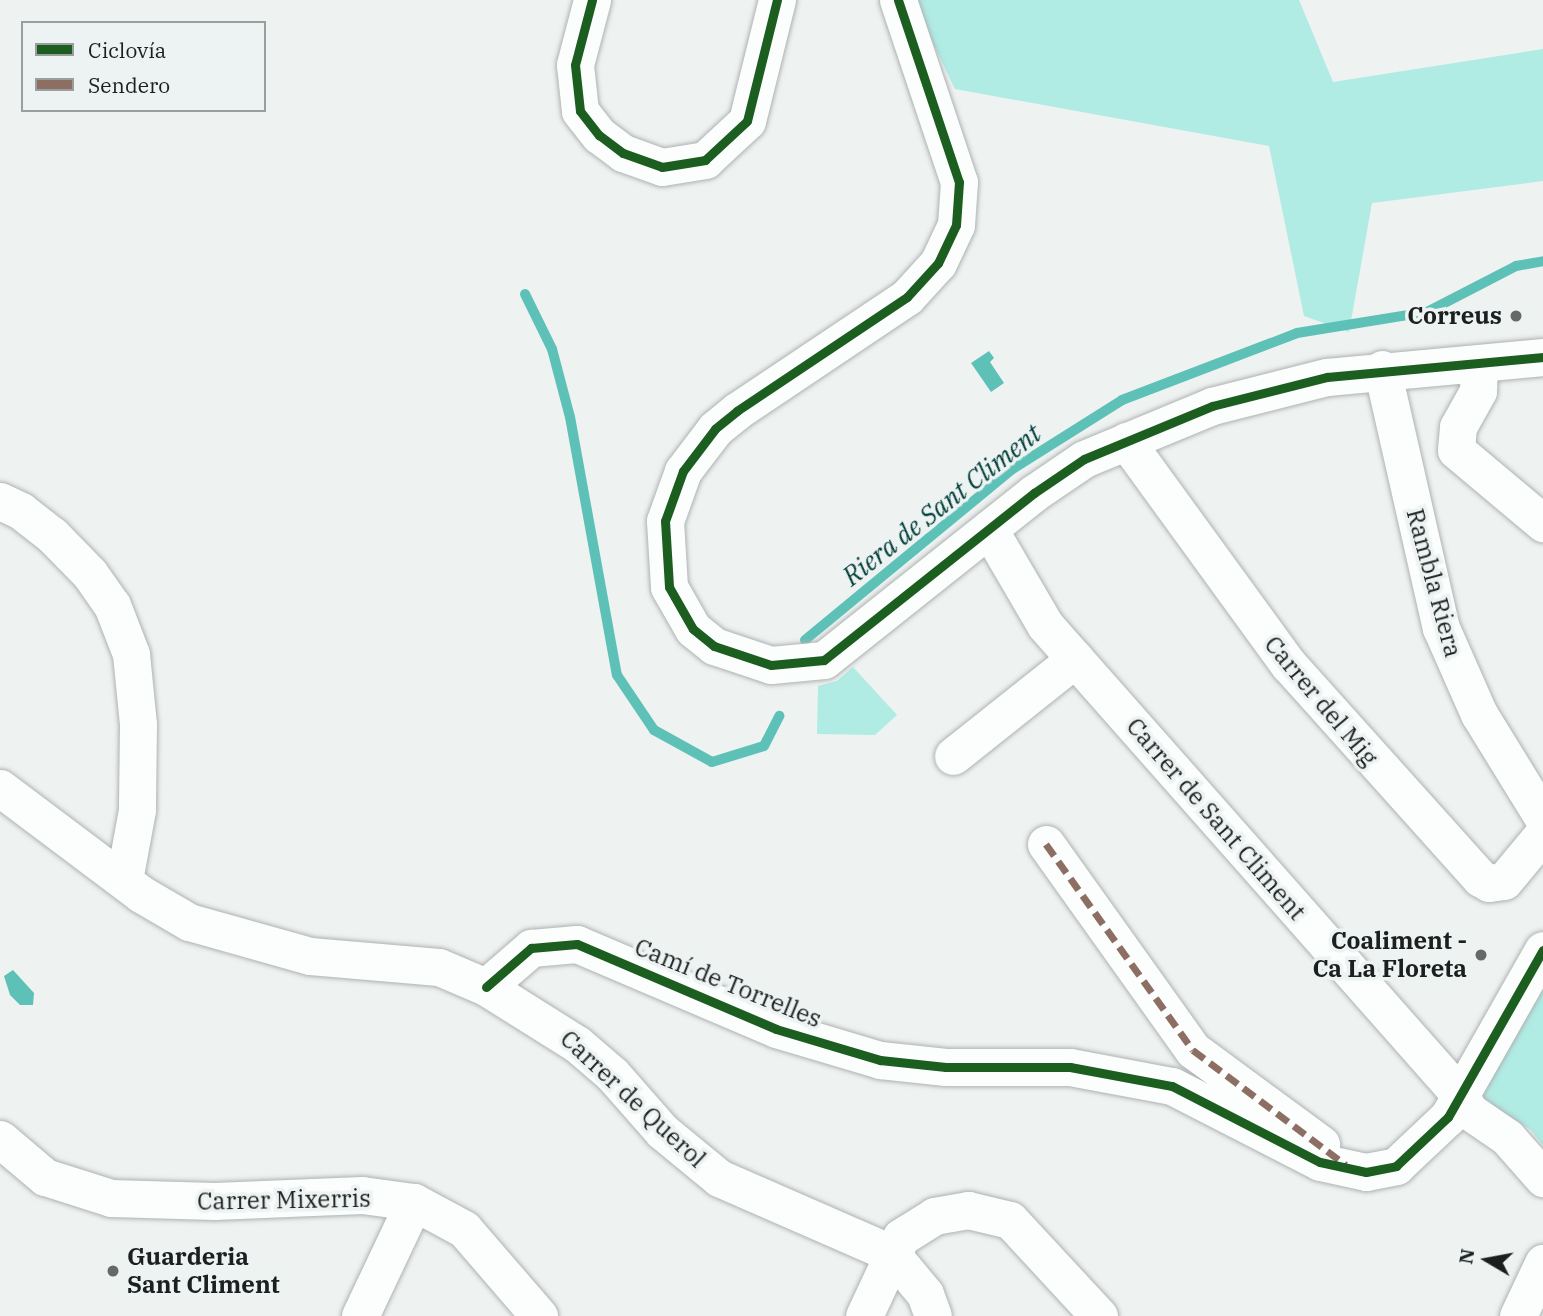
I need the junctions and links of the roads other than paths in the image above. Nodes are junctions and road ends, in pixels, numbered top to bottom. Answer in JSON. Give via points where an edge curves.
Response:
{"nodes":[{"id":1,"x":592,"y":0,"type":"edge"},
{"id":2,"x":778,"y":0,"type":"edge"},
{"id":3,"x":898,"y":0,"type":"edge"},
{"id":4,"x":1543,"y":357,"type":"edge"},
{"id":5,"x":1479,"y":363,"type":"junction"},
{"id":6,"x":1382,"y":369,"type":"junction"},
{"id":7,"x":1126,"y":440,"type":"junction"},
{"id":8,"x":0,"y":501,"type":"edge"},
{"id":9,"x":1543,"y":523,"type":"edge"},
{"id":10,"x":989,"y":529,"type":"junction"},
{"id":11,"x":1075,"y":659,"type":"junction"},
{"id":12,"x":953,"y":755,"type":"dead end"},
{"id":13,"x":0,"y":789,"type":"edge"},
{"id":14,"x":1543,"y":818,"type":"edge"},
{"id":15,"x":1543,"y":834,"type":"edge"},
{"id":16,"x":1046,"y":844,"type":"dead end"},
{"id":17,"x":124,"y":880,"type":"junction"},
{"id":18,"x":1543,"y":950,"type":"edge"},
{"id":19,"x":486,"y":986,"type":"junction"},
{"id":20,"x":1461,"y":1096,"type":"junction"},
{"id":21,"x":0,"y":1139,"type":"edge"},
{"id":22,"x":1354,"y":1171,"type":"junction"},
{"id":23,"x":1543,"y":1178,"type":"edge"},
{"id":24,"x":414,"y":1202,"type":"junction"},
{"id":25,"x":891,"y":1253,"type":"junction"},
{"id":26,"x":1543,"y":1263,"type":"edge"},
{"id":27,"x":360,"y":1316,"type":"edge"},
{"id":28,"x":539,"y":1316,"type":"edge"},
{"id":29,"x":864,"y":1316,"type":"edge"},
{"id":30,"x":933,"y":1316,"type":"edge"},
{"id":31,"x":1099,"y":1316,"type":"edge"},
{"id":32,"x":1518,"y":1316,"type":"edge"}],
"edges":[{"from":1,"to":2,"type":"street","via":[[576,65],[580,111],[599,135],[623,153],[662,167],[705,160],[747,121]]},
{"from":3,"to":10,"type":"street","via":[[959,182],[956,225],[948,246],[907,297],[715,429],[683,471],[665,521],[669,587],[693,629],[714,646],[772,665],[824,660]]},
{"from":4,"to":5,"type":"street"},
{"from":5,"to":6,"type":"street"},
{"from":5,"to":9,"type":"street","via":[[1478,391],[1458,427],[1457,450]]},
{"from":6,"to":7,"type":"street","via":[[1252,393]]},
{"from":6,"to":14,"type":"street","name":"Rambla Riera","via":[[1441,628],[1479,714]]},
{"from":7,"to":10,"type":"street","via":[[1084,459]]},
{"from":7,"to":15,"type":"street","name":"Carrer del Mig","via":[[1289,665],[1480,878],[1489,883],[1504,881]]},
{"from":8,"to":17,"type":"street","via":[[52,535],[90,573],[112,605],[131,653],[138,724],[136,810]]},
{"from":10,"to":11,"type":"street","name":"Carrer de Sant Climent","via":[[1030,607]]},
{"from":11,"to":12,"type":"street"},
{"from":11,"to":20,"type":"street","name":"Carrer de Sant Climent"},
{"from":13,"to":17,"type":"street","name":"Carrer de Querol"},
{"from":16,"to":22,"type":"street","via":[[1193,1050]]},
{"from":17,"to":19,"type":"street","name":"Carrer de Querol","via":[[189,922],[257,945],[310,956],[439,967]]},
{"from":18,"to":20,"type":"street","name":"Camí de Torrelles"},
{"from":19,"to":22,"type":"street","name":"Camí de Torrelles","via":[[531,948],[577,944],[776,1029],[880,1060],[946,1067],[1080,1068],[1172,1086],[1320,1161]]},
{"from":19,"to":25,"type":"street","name":"Carrer de Querol","via":[[577,1044],[612,1074],[662,1131],[719,1178]]},
{"from":20,"to":22,"type":"street","name":"Camí de Torrelles","via":[[1438,1129],[1396,1166]]},
{"from":20,"to":23,"type":"street","name":"Carrer de Sant Climent","via":[[1469,1111],[1507,1138]]},
{"from":21,"to":24,"type":"street","name":"Carrer Mixerris","via":[[60,1185],[111,1198],[214,1201],[362,1195]]},
{"from":24,"to":27,"type":"street"},
{"from":24,"to":28,"type":"street","name":"Carrer Mixerris","via":[[464,1229]]},
{"from":25,"to":29,"type":"street"},
{"from":25,"to":30,"type":"street","via":[[925,1294]]},
{"from":25,"to":31,"type":"street","via":[[901,1237],[934,1216],[951,1210],[997,1213],[1025,1234]]},
{"from":26,"to":32,"type":"street"}]}
